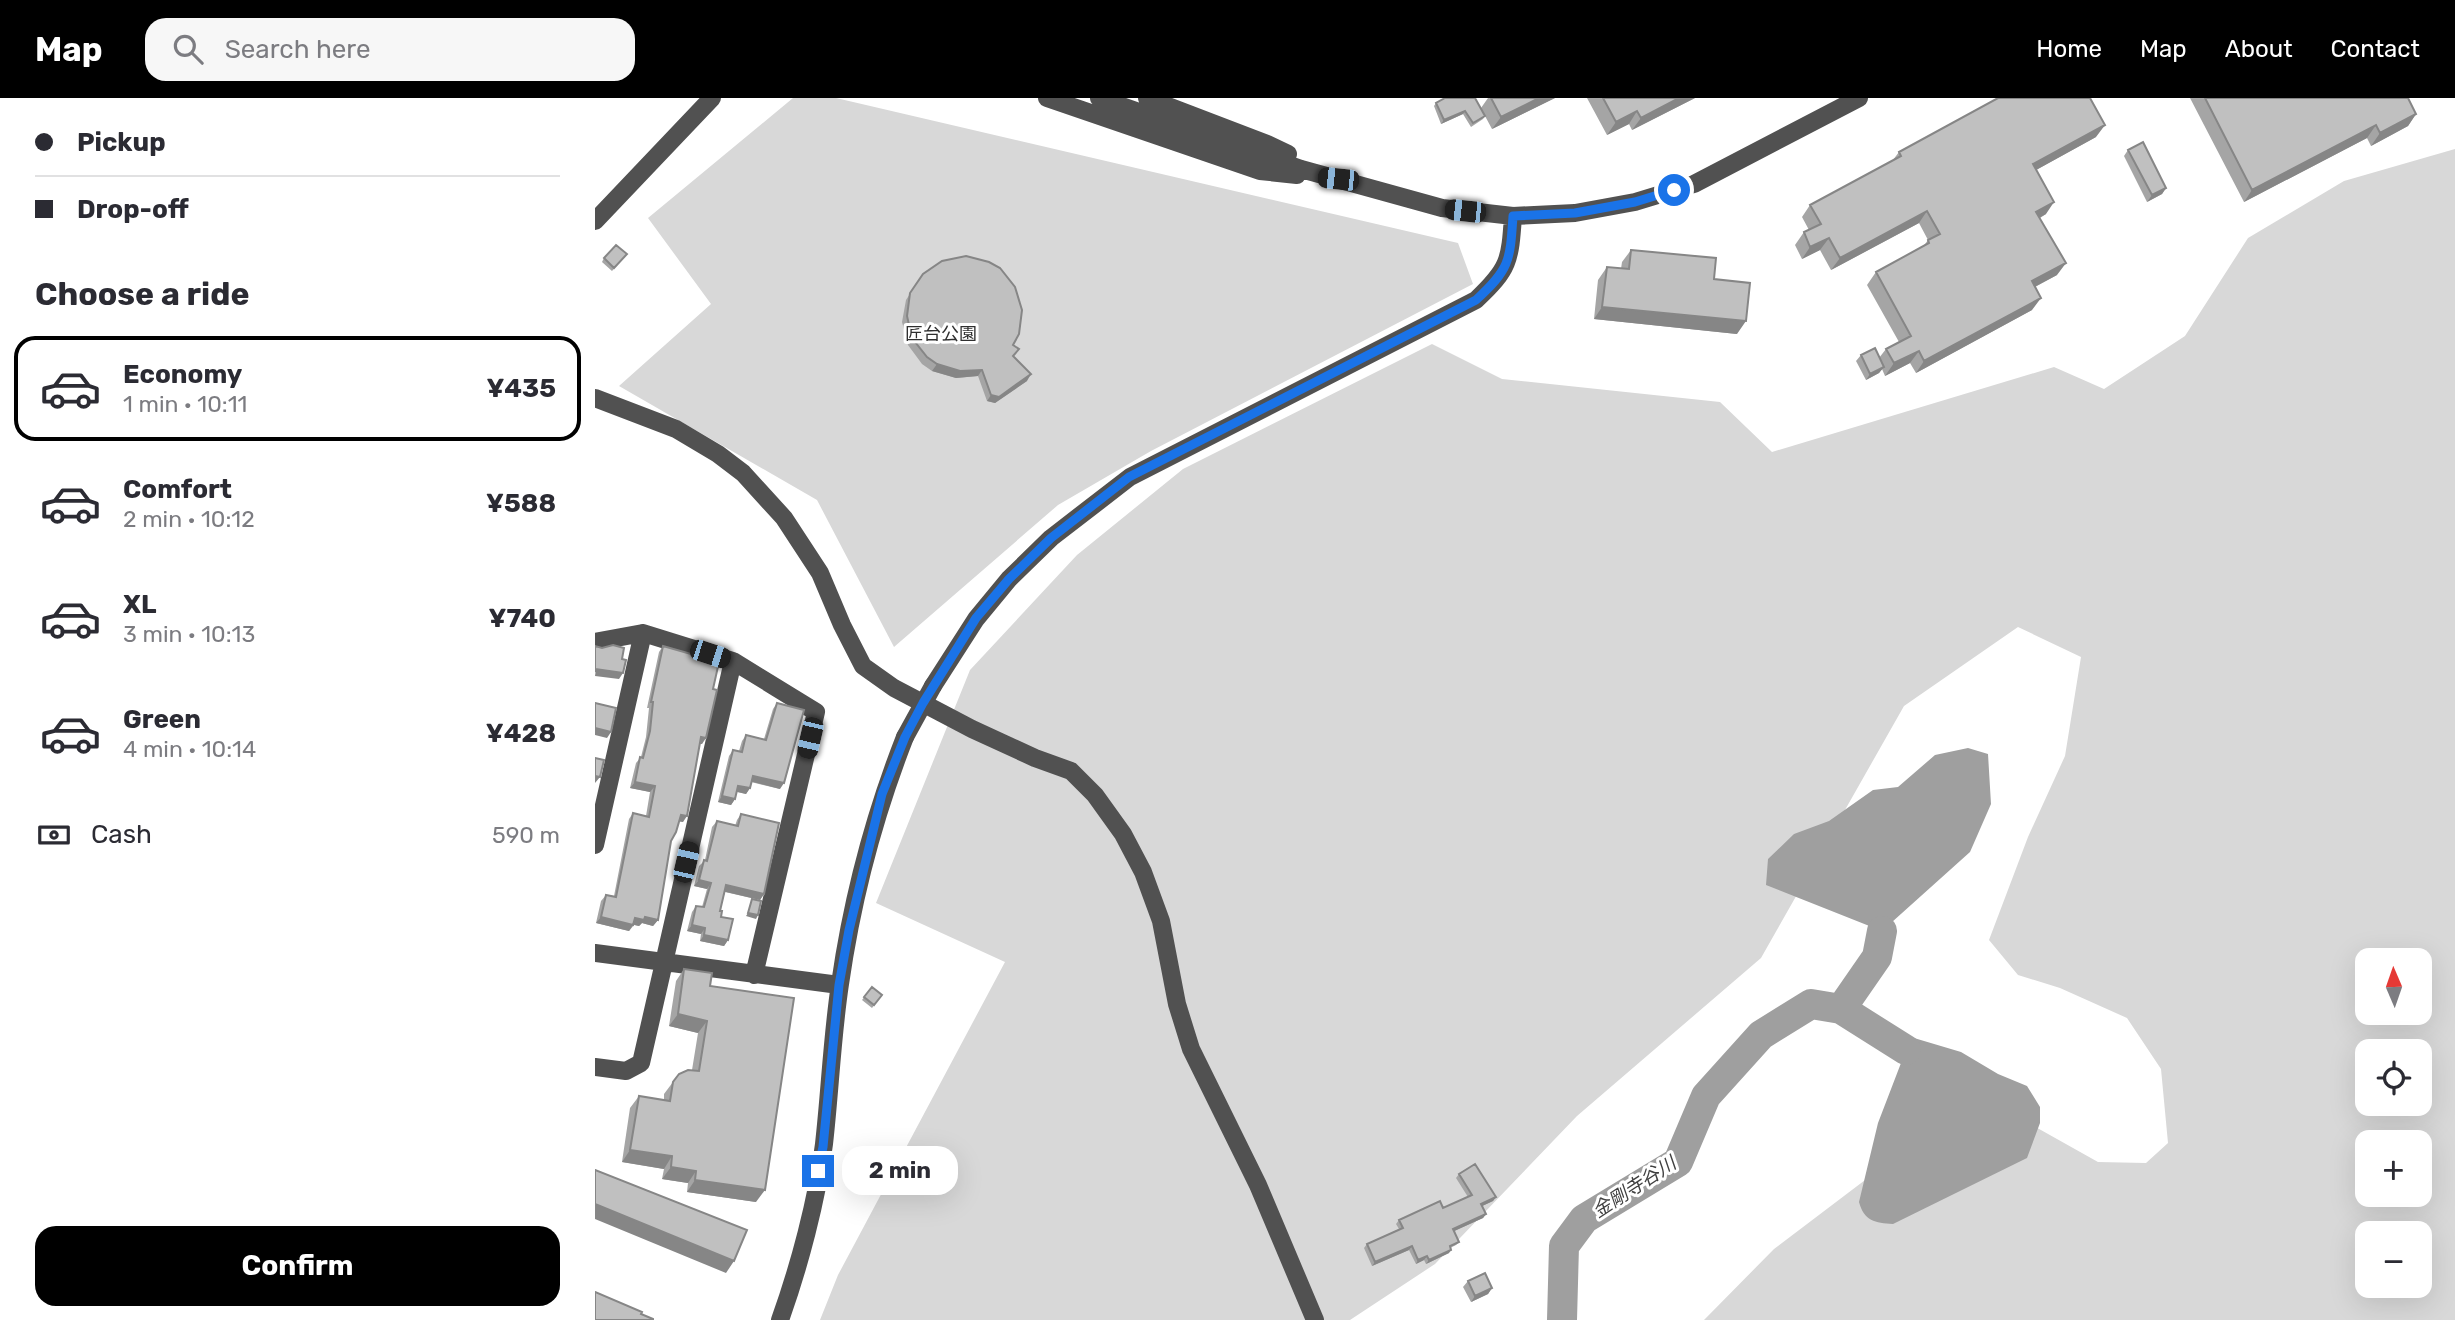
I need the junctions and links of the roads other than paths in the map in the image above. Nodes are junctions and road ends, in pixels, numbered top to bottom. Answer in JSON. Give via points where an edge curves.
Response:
{"nodes":[{"id":1,"x":712,"y":98,"type":"edge"},
{"id":2,"x":1047,"y":98,"type":"edge"},
{"id":3,"x":1099,"y":98,"type":"edge"},
{"id":4,"x":1147,"y":98,"type":"edge"},
{"id":5,"x":1859,"y":98,"type":"edge"},
{"id":6,"x":1338,"y":179,"type":"junction"},
{"id":7,"x":1513,"y":216,"type":"junction"},
{"id":8,"x":595,"y":222,"type":"edge"},
{"id":9,"x":595,"y":398,"type":"edge"},
{"id":10,"x":643,"y":633,"type":"junction"},
{"id":11,"x":595,"y":642,"type":"edge"},
{"id":12,"x":733,"y":662,"type":"junction"},
{"id":13,"x":595,"y":845,"type":"edge"},
{"id":14,"x":595,"y":953,"type":"edge"},
{"id":15,"x":663,"y":962,"type":"junction"},
{"id":16,"x":754,"y":975,"type":"junction"},
{"id":17,"x":839,"y":985,"type":"junction"},
{"id":18,"x":595,"y":1067,"type":"edge"},
{"id":19,"x":780,"y":1320,"type":"edge"},
{"id":20,"x":1315,"y":1320,"type":"edge"}],
"edges":[{"from":1,"to":8,"type":"street"},
{"from":2,"to":6,"type":"street","via":[[1261,171]]},
{"from":3,"to":6,"type":"street"},
{"from":4,"to":6,"type":"street","via":[[1268,144]]},
{"from":5,"to":7,"type":"street","via":[[1694,184],[1635,202],[1575,213]]},
{"from":6,"to":7,"type":"street","via":[[1442,208]]},
{"from":7,"to":17,"type":"street","bridge":true,"via":[[1511,251],[1500,278],[1476,300],[1129,477],[1051,538],[1009,579],[976,618],[905,737],[882,794]]},
{"from":9,"to":20,"type":"street","via":[[676,429],[743,473],[784,518],[820,573],[863,666],[894,688],[972,729],[1071,771],[1095,796],[1143,872],[1161,921],[1191,1049],[1258,1185]]},
{"from":10,"to":11,"type":"street"},
{"from":10,"to":12,"type":"street"},
{"from":10,"to":13,"type":"street"},
{"from":12,"to":15,"type":"street"},
{"from":12,"to":16,"type":"street","via":[[816,712]]},
{"from":14,"to":15,"type":"street"},
{"from":15,"to":16,"type":"street"},
{"from":15,"to":18,"type":"street","via":[[641,1063],[626,1072]]},
{"from":16,"to":17,"type":"street"},
{"from":17,"to":19,"type":"street","via":[[823,1147],[809,1218]]}]}
